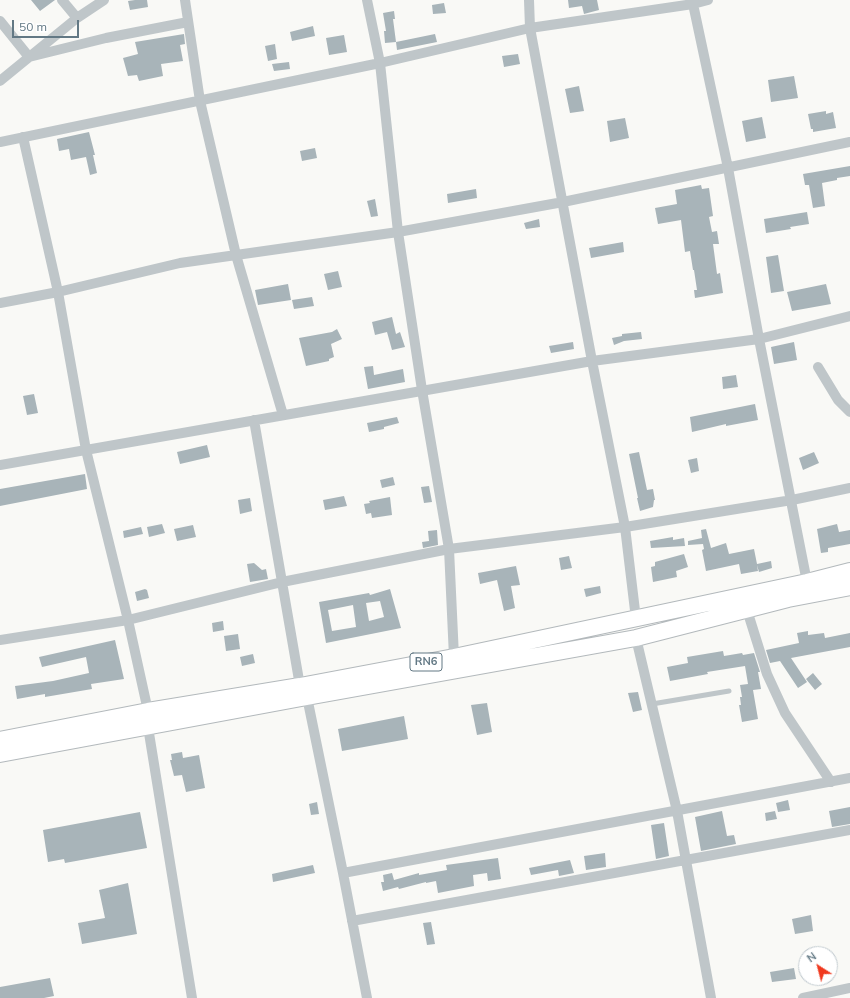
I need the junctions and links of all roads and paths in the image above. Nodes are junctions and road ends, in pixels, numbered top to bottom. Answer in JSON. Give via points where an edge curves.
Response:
{"nodes":[{"id":1,"x":62,"y":0,"type":"edge"},
{"id":2,"x":104,"y":0,"type":"edge"},
{"id":3,"x":185,"y":0,"type":"edge"},
{"id":4,"x":367,"y":0,"type":"edge"},
{"id":5,"x":529,"y":0,"type":"edge"},
{"id":6,"x":708,"y":0,"type":"edge"},
{"id":7,"x":693,"y":4,"type":"junction"},
{"id":8,"x":77,"y":18,"type":"junction"},
{"id":9,"x":0,"y":21,"type":"edge"},
{"id":10,"x":188,"y":22,"type":"junction"},
{"id":11,"x":530,"y":28,"type":"junction"},
{"id":12,"x":29,"y":57,"type":"junction"},
{"id":13,"x":380,"y":63,"type":"junction"},
{"id":14,"x":0,"y":81,"type":"edge"},
{"id":15,"x":200,"y":101,"type":"junction"},
{"id":16,"x":22,"y":137,"type":"junction"},
{"id":17,"x":0,"y":142,"type":"edge"},
{"id":18,"x":850,"y":142,"type":"edge"},
{"id":19,"x":728,"y":168,"type":"junction"},
{"id":20,"x":563,"y":202,"type":"junction"},
{"id":21,"x":398,"y":232,"type":"junction"},
{"id":22,"x":236,"y":255,"type":"junction"},
{"id":23,"x":58,"y":292,"type":"junction"},
{"id":24,"x":0,"y":303,"type":"edge"},
{"id":25,"x":850,"y":316,"type":"edge"},
{"id":26,"x":759,"y":339,"type":"junction"},
{"id":27,"x":592,"y":361,"type":"junction"},
{"id":28,"x":818,"y":367,"type":"dead end"},
{"id":29,"x":422,"y":390,"type":"junction"},
{"id":30,"x":850,"y":412,"type":"edge"},
{"id":31,"x":283,"y":415,"type":"junction"},
{"id":32,"x":254,"y":420,"type":"junction"},
{"id":33,"x":86,"y":450,"type":"junction"},
{"id":34,"x":0,"y":465,"type":"edge"},
{"id":35,"x":850,"y":488,"type":"edge"},
{"id":36,"x":792,"y":500,"type":"junction"},
{"id":37,"x":625,"y":527,"type":"junction"},
{"id":38,"x":449,"y":549,"type":"junction"},
{"id":39,"x":850,"y":571,"type":"edge"},
{"id":40,"x":282,"y":582,"type":"junction"},
{"id":41,"x":807,"y":582,"type":"junction"},
{"id":42,"x":850,"y":587,"type":"edge"},
{"id":43,"x":747,"y":610,"type":"junction"},
{"id":44,"x":636,"y":618,"type":"junction"},
{"id":45,"x":128,"y":620,"type":"junction"},
{"id":46,"x":636,"y":638,"type":"junction"},
{"id":47,"x":0,"y":640,"type":"edge"},
{"id":48,"x":454,"y":657,"type":"junction"},
{"id":49,"x":729,"y":690,"type":"dead end"},
{"id":50,"x":304,"y":691,"type":"junction"},
{"id":51,"x":652,"y":704,"type":"junction"},
{"id":52,"x":148,"y":711,"type":"junction"},
{"id":53,"x":148,"y":727,"type":"junction"},
{"id":54,"x":0,"y":740,"type":"edge"},
{"id":55,"x":0,"y":754,"type":"edge"},
{"id":56,"x":850,"y":778,"type":"edge"},
{"id":57,"x":831,"y":782,"type":"junction"},
{"id":58,"x":677,"y":811,"type":"junction"},
{"id":59,"x":850,"y":830,"type":"edge"},
{"id":60,"x":686,"y":860,"type":"junction"},
{"id":61,"x":343,"y":873,"type":"junction"},
{"id":62,"x":352,"y":921,"type":"junction"},
{"id":63,"x":850,"y":988,"type":"edge"},
{"id":64,"x":192,"y":998,"type":"edge"},
{"id":65,"x":366,"y":998,"type":"edge"},
{"id":66,"x":711,"y":998,"type":"edge"},
{"id":67,"x":803,"y":998,"type":"edge"}],
"edges":[{"from":1,"to":8,"type":"street"},
{"from":2,"to":8,"type":"street"},
{"from":3,"to":10,"type":"street"},
{"from":4,"to":13,"type":"street"},
{"from":5,"to":11,"type":"street"},
{"from":6,"to":7,"type":"street"},
{"from":7,"to":11,"type":"street"},
{"from":7,"to":19,"type":"street"},
{"from":8,"to":12,"type":"street"},
{"from":9,"to":12,"type":"street"},
{"from":10,"to":12,"type":"street","via":[[106,38]]},
{"from":10,"to":15,"type":"street"},
{"from":11,"to":13,"type":"street"},
{"from":11,"to":20,"type":"street"},
{"from":12,"to":14,"type":"street"},
{"from":13,"to":15,"type":"street"},
{"from":13,"to":21,"type":"street"},
{"from":15,"to":16,"type":"street"},
{"from":15,"to":22,"type":"street"},
{"from":16,"to":17,"type":"street"},
{"from":16,"to":23,"type":"street"},
{"from":18,"to":19,"type":"street"},
{"from":19,"to":20,"type":"street"},
{"from":19,"to":26,"type":"street"},
{"from":20,"to":21,"type":"street"},
{"from":20,"to":27,"type":"street"},
{"from":21,"to":22,"type":"street"},
{"from":21,"to":29,"type":"street"},
{"from":22,"to":23,"type":"street","via":[[180,263]]},
{"from":22,"to":31,"type":"street"},
{"from":23,"to":24,"type":"street"},
{"from":23,"to":33,"type":"street"},
{"from":25,"to":26,"type":"street"},
{"from":26,"to":27,"type":"street"},
{"from":26,"to":36,"type":"street"},
{"from":27,"to":29,"type":"street"},
{"from":27,"to":37,"type":"street"},
{"from":28,"to":30,"type":"street","via":[[838,400]]},
{"from":29,"to":31,"type":"street"},
{"from":29,"to":38,"type":"street"},
{"from":31,"to":32,"type":"street"},
{"from":32,"to":33,"type":"street"},
{"from":32,"to":40,"type":"street"},
{"from":33,"to":34,"type":"street"},
{"from":33,"to":45,"type":"street"},
{"from":35,"to":36,"type":"street"},
{"from":36,"to":37,"type":"street"},
{"from":36,"to":41,"type":"street"},
{"from":37,"to":38,"type":"street"},
{"from":37,"to":44,"type":"street"},
{"from":38,"to":40,"type":"street"},
{"from":38,"to":48,"type":"street"},
{"from":39,"to":41,"type":"highway","number":"RN6"},
{"from":40,"to":45,"type":"street"},
{"from":40,"to":50,"type":"street"},
{"from":41,"to":44,"type":"highway","number":"RN6"},
{"from":42,"to":43,"type":"highway","number":"RN6"},
{"from":43,"to":46,"type":"highway","number":"RN6"},
{"from":43,"to":57,"type":"street","via":[[767,674],[785,713]]},
{"from":44,"to":48,"type":"highway","number":"RN6"},
{"from":45,"to":47,"type":"street"},
{"from":45,"to":52,"type":"street"},
{"from":46,"to":50,"type":"highway","number":"RN6"},
{"from":46,"to":51,"type":"street"},
{"from":48,"to":50,"type":"highway","number":"RN6"},
{"from":49,"to":51,"type":"lane"},
{"from":50,"to":52,"type":"highway","number":"RN6"},
{"from":50,"to":53,"type":"highway","number":"RN6"},
{"from":50,"to":61,"type":"street"},
{"from":51,"to":58,"type":"street"},
{"from":52,"to":54,"type":"highway","number":"RN6"},
{"from":53,"to":55,"type":"highway","number":"RN6"},
{"from":53,"to":64,"type":"street"},
{"from":56,"to":57,"type":"street"},
{"from":57,"to":58,"type":"street"},
{"from":58,"to":60,"type":"street"},
{"from":58,"to":61,"type":"street"},
{"from":59,"to":60,"type":"street"},
{"from":60,"to":62,"type":"street"},
{"from":60,"to":66,"type":"street"},
{"from":61,"to":62,"type":"street"},
{"from":62,"to":65,"type":"street"},
{"from":63,"to":67,"type":"street"}]}
